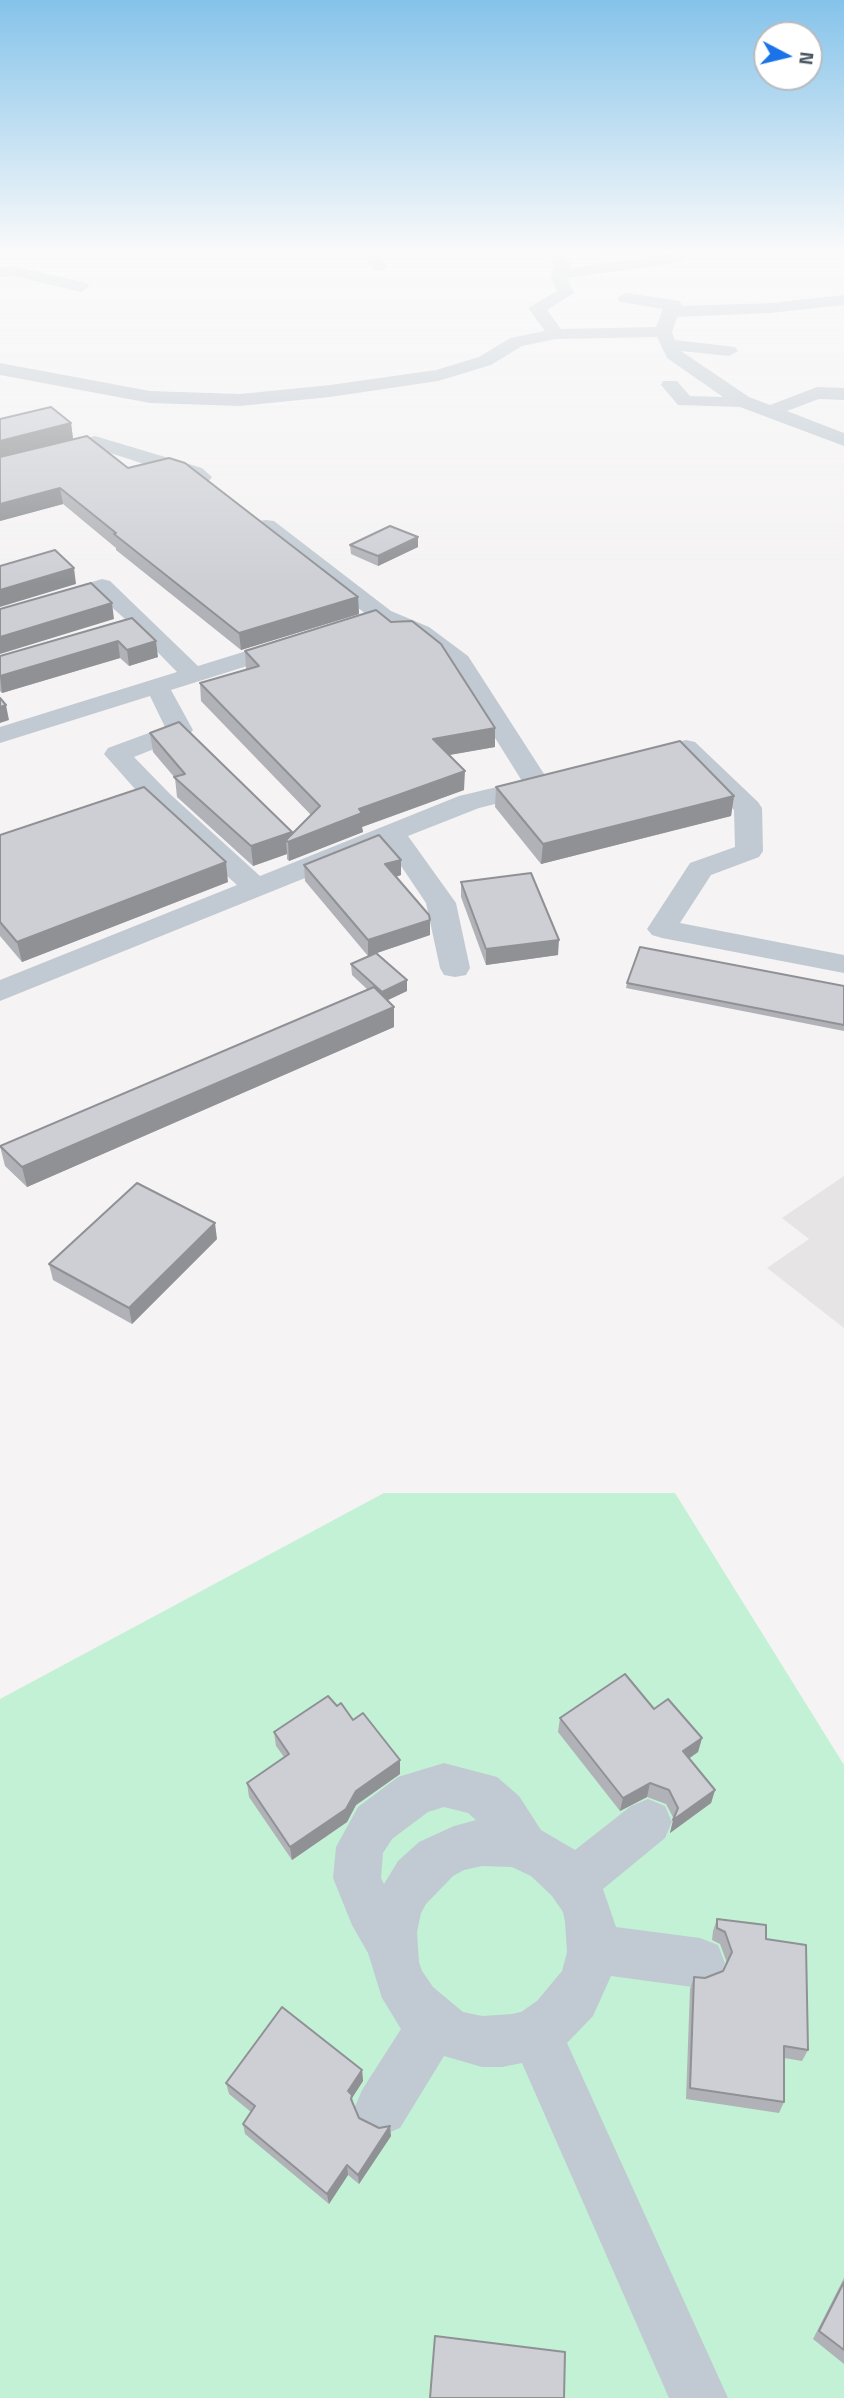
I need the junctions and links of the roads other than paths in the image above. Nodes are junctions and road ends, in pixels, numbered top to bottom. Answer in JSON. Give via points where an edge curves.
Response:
{"nodes":[{"id":1,"x":485,"y":361,"type":"edge"},
{"id":2,"x":683,"y":361,"type":"edge"},
{"id":3,"x":0,"y":369,"type":"edge"},
{"id":4,"x":670,"y":385,"type":"dead end"},
{"id":5,"x":844,"y":394,"type":"edge"},
{"id":6,"x":742,"y":401,"type":"junction"},
{"id":7,"x":771,"y":411,"type":"junction"},
{"id":8,"x":844,"y":440,"type":"edge"},
{"id":9,"x":28,"y":459,"type":"edge"},
{"id":10,"x":218,"y":489,"type":"edge"},
{"id":11,"x":251,"y":514,"type":"edge"},
{"id":12,"x":383,"y":615,"type":"junction"},
{"id":13,"x":0,"y":617,"type":"edge"},
{"id":14,"x":141,"y":622,"type":"junction"},
{"id":15,"x":358,"y":623,"type":"edge"},
{"id":16,"x":307,"y":639,"type":"edge"},
{"id":17,"x":0,"y":665,"type":"edge"},
{"id":18,"x":193,"y":675,"type":"junction"},
{"id":19,"x":158,"y":686,"type":"junction"},
{"id":20,"x":0,"y":735,"type":"edge"},
{"id":21,"x":645,"y":758,"type":"edge"},
{"id":22,"x":392,"y":833,"type":"junction"},
{"id":23,"x":257,"y":888,"type":"junction"},
{"id":24,"x":844,"y":964,"type":"edge"},
{"id":25,"x":455,"y":968,"type":"dead end"},
{"id":26,"x":2,"y":988,"type":"edge"},
{"id":27,"x":648,"y":1822,"type":"dead end"},
{"id":28,"x":523,"y":1845,"type":"junction"},
{"id":29,"x":572,"y":1883,"type":"junction"},
{"id":30,"x":394,"y":1950,"type":"junction"},
{"id":31,"x":592,"y":1950,"type":"junction"},
{"id":32,"x":700,"y":1964,"type":"dead end"},
{"id":33,"x":435,"y":2023,"type":"junction"},
{"id":34,"x":536,"y":2034,"type":"junction"},
{"id":35,"x":381,"y":2109,"type":"dead end"},
{"id":36,"x":699,"y":2398,"type":"edge"}],
"edges":[{"from":1,"to":3,"type":"street","via":[[438,375],[240,400],[150,397]]},
{"from":2,"to":6,"type":"street"},
{"from":4,"to":6,"type":"street","via":[[685,401]]},
{"from":5,"to":7,"type":"street","via":[[817,393]]},
{"from":6,"to":7,"type":"street"},
{"from":7,"to":8,"type":"street"},
{"from":9,"to":10,"type":"street","via":[[95,442],[195,472]]},
{"from":11,"to":12,"type":"street"},
{"from":12,"to":15,"type":"street"},
{"from":12,"to":22,"type":"street","via":[[421,632],[459,661],[551,782],[470,802]]},
{"from":13,"to":14,"type":"street","via":[[102,586]]},
{"from":14,"to":17,"type":"street"},
{"from":14,"to":18,"type":"street"},
{"from":16,"to":18,"type":"street"},
{"from":18,"to":19,"type":"street"},
{"from":19,"to":20,"type":"street"},
{"from":19,"to":23,"type":"street","via":[[180,730],[117,754]]},
{"from":21,"to":24,"type":"street","via":[[685,748],[748,808],[749,851],[700,869],[662,929]]},
{"from":22,"to":23,"type":"street"},
{"from":22,"to":25,"type":"street","via":[[441,903]]},
{"from":23,"to":26,"type":"street"},
{"from":27,"to":29,"type":"street"},
{"from":28,"to":29,"type":"street","via":[[550,1860]]},
{"from":28,"to":30,"type":"street","via":[[491,1839],[459,1844],[431,1860],[408,1884],[396,1916]]},
{"from":28,"to":30,"type":"street","via":[[502,1812],[480,1793],[443,1785],[415,1793],[375,1824],[360,1847],[357,1878]]},
{"from":29,"to":31,"type":"street","via":[[587,1914]]},
{"from":30,"to":33,"type":"street","via":[[400,1978],[414,2002]]},
{"from":31,"to":32,"type":"street"},
{"from":31,"to":34,"type":"street","via":[[584,1984],[565,2014]]},
{"from":33,"to":34,"type":"street","via":[[484,2043],[511,2043]]},
{"from":33,"to":35,"type":"street"},
{"from":34,"to":36,"type":"street"}]}
